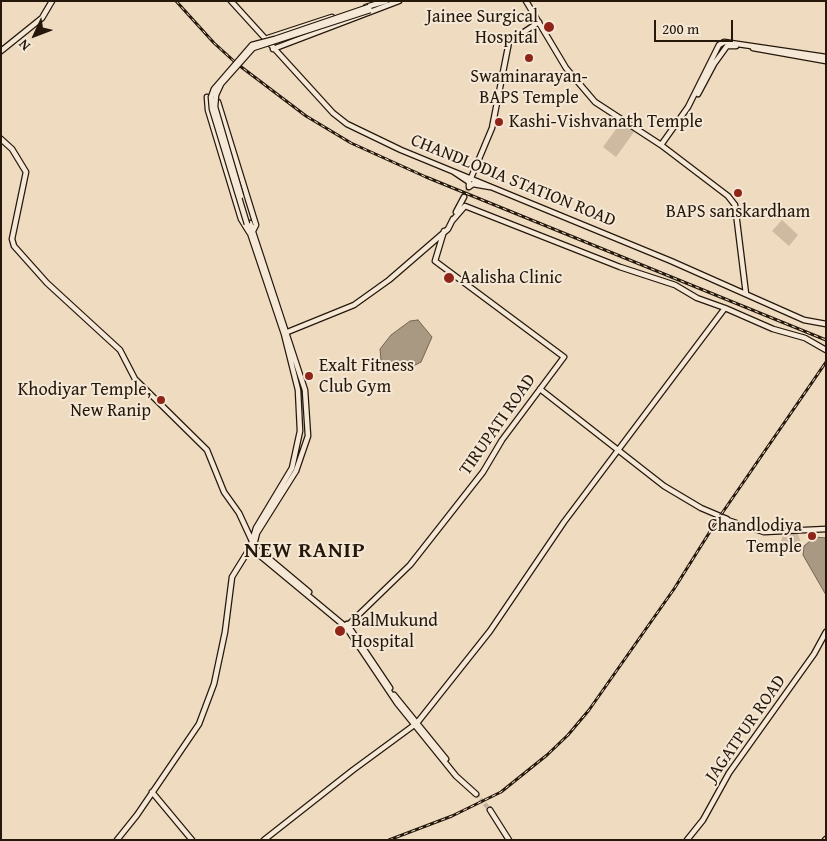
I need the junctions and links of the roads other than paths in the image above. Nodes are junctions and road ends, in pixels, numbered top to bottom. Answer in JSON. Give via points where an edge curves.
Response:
{"nodes":[{"id":1,"x":52,"y":1,"type":"edge"},
{"id":2,"x":231,"y":1,"type":"edge"},
{"id":3,"x":386,"y":1,"type":"edge"},
{"id":4,"x":399,"y":1,"type":"edge"},
{"id":5,"x":526,"y":1,"type":"edge"},
{"id":6,"x":373,"y":8,"type":"junction"},
{"id":7,"x":539,"y":22,"type":"junction"},
{"id":8,"x":265,"y":39,"type":"junction"},
{"id":9,"x":273,"y":48,"type":"junction"},
{"id":10,"x":1,"y":51,"type":"edge"},
{"id":11,"x":826,"y":57,"type":"edge"},
{"id":12,"x":826,"y":61,"type":"edge"},
{"id":13,"x":1,"y":139,"type":"edge"},
{"id":14,"x":662,"y":146,"type":"junction"},
{"id":15,"x":453,"y":171,"type":"junction"},
{"id":16,"x":472,"y":178,"type":"junction"},
{"id":17,"x":492,"y":187,"type":"junction"},
{"id":18,"x":464,"y":196,"type":"tunnel mouth"},
{"id":19,"x":452,"y":221,"type":"junction"},
{"id":20,"x":445,"y":231,"type":"junction"},
{"id":21,"x":251,"y":232,"type":"junction"},
{"id":22,"x":746,"y":294,"type":"junction"},
{"id":23,"x":725,"y":308,"type":"junction"},
{"id":24,"x":826,"y":324,"type":"edge"},
{"id":25,"x":286,"y":333,"type":"junction"},
{"id":26,"x":826,"y":350,"type":"edge"},
{"id":27,"x":540,"y":389,"type":"junction"},
{"id":28,"x":618,"y":450,"type":"junction"},
{"id":29,"x":826,"y":529,"type":"edge"},
{"id":30,"x":253,"y":546,"type":"junction"},
{"id":31,"x":347,"y":626,"type":"junction"},
{"id":32,"x":826,"y":632,"type":"edge"},
{"id":33,"x":416,"y":724,"type":"junction"},
{"id":34,"x":152,"y":792,"type":"junction"},
{"id":35,"x":476,"y":794,"type":"tunnel mouth"},
{"id":36,"x":490,"y":810,"type":"tunnel mouth"},
{"id":37,"x":118,"y":840,"type":"edge"},
{"id":38,"x":192,"y":840,"type":"edge"},
{"id":39,"x":264,"y":840,"type":"edge"},
{"id":40,"x":509,"y":840,"type":"edge"},
{"id":41,"x":687,"y":840,"type":"edge"}],
"edges":[{"from":1,"to":10,"type":"street","via":[[42,18]]},
{"from":2,"to":8,"type":"street","name":"CHANDLODIA STATION ROAD"},
{"from":3,"to":6,"type":"street"},
{"from":4,"to":6,"type":"street"},
{"from":5,"to":7,"type":"street"},
{"from":6,"to":8,"type":"street"},
{"from":6,"to":9,"type":"street","via":[[368,14]]},
{"from":6,"to":21,"type":"street","bridge":true,"via":[[252,45],[214,88],[212,109]]},
{"from":7,"to":14,"type":"street","via":[[566,68],[594,102]]},
{"from":7,"to":16,"type":"street","via":[[509,42],[492,128]]},
{"from":8,"to":9,"type":"street","name":"CHANDLODIA STATION ROAD"},
{"from":9,"to":15,"type":"street","name":"CHANDLODIA STATION ROAD","via":[[347,124]]},
{"from":11,"to":14,"type":"street","via":[[724,42],[719,45],[688,107]]},
{"from":12,"to":14,"type":"street","via":[[727,46],[693,104]]},
{"from":13,"to":30,"type":"street","via":[[12,148],[26,172],[12,238],[14,246],[47,283],[120,350],[135,379],[207,450],[224,492],[239,513]]},
{"from":14,"to":22,"type":"street","via":[[728,196],[735,206]]},
{"from":15,"to":16,"type":"street","name":"CHANDLODIA STATION ROAD"},
{"from":15,"to":17,"type":"street","via":[[469,182],[469,187],[473,184]]},
{"from":16,"to":17,"type":"street","name":"CHANDLODIA STATION ROAD"},
{"from":17,"to":22,"type":"street","name":"CHANDLODIA STATION ROAD"},
{"from":18,"to":19,"type":"street"},
{"from":19,"to":20,"type":"street"},
{"from":19,"to":23,"type":"street","via":[[464,206]]},
{"from":20,"to":25,"type":"street","via":[[389,280],[354,305]]},
{"from":20,"to":27,"type":"street","name":"TIRUPATI ROAD","via":[[435,261],[564,357]]},
{"from":21,"to":21,"type":"street","via":[[241,219],[207,98],[218,102],[256,225]]},
{"from":21,"to":25,"type":"street"},
{"from":22,"to":24,"type":"street","name":"CHANDLODIA STATION ROAD","via":[[804,320]]},
{"from":23,"to":26,"type":"street","via":[[773,329],[806,338]]},
{"from":23,"to":28,"type":"street"},
{"from":25,"to":30,"type":"street","via":[[298,390],[300,431],[292,468]]},
{"from":25,"to":30,"type":"street","via":[[305,390],[308,436],[296,470],[257,533]]},
{"from":27,"to":28,"type":"street"},
{"from":27,"to":31,"type":"street","name":"TIRUPATI ROAD","via":[[482,472],[410,565]]},
{"from":28,"to":29,"type":"street","via":[[666,487],[727,520],[764,532]]},
{"from":28,"to":33,"type":"street","via":[[490,631]]},
{"from":30,"to":31,"type":"street"},
{"from":30,"to":34,"type":"street","via":[[232,576],[213,689],[202,717]]},
{"from":31,"to":33,"type":"street"},
{"from":32,"to":41,"type":"street","name":"JAGATPUR ROAD"},
{"from":33,"to":35,"type":"street"},
{"from":33,"to":39,"type":"street"},
{"from":34,"to":37,"type":"street"},
{"from":34,"to":38,"type":"street"},
{"from":36,"to":40,"type":"street"}]}
